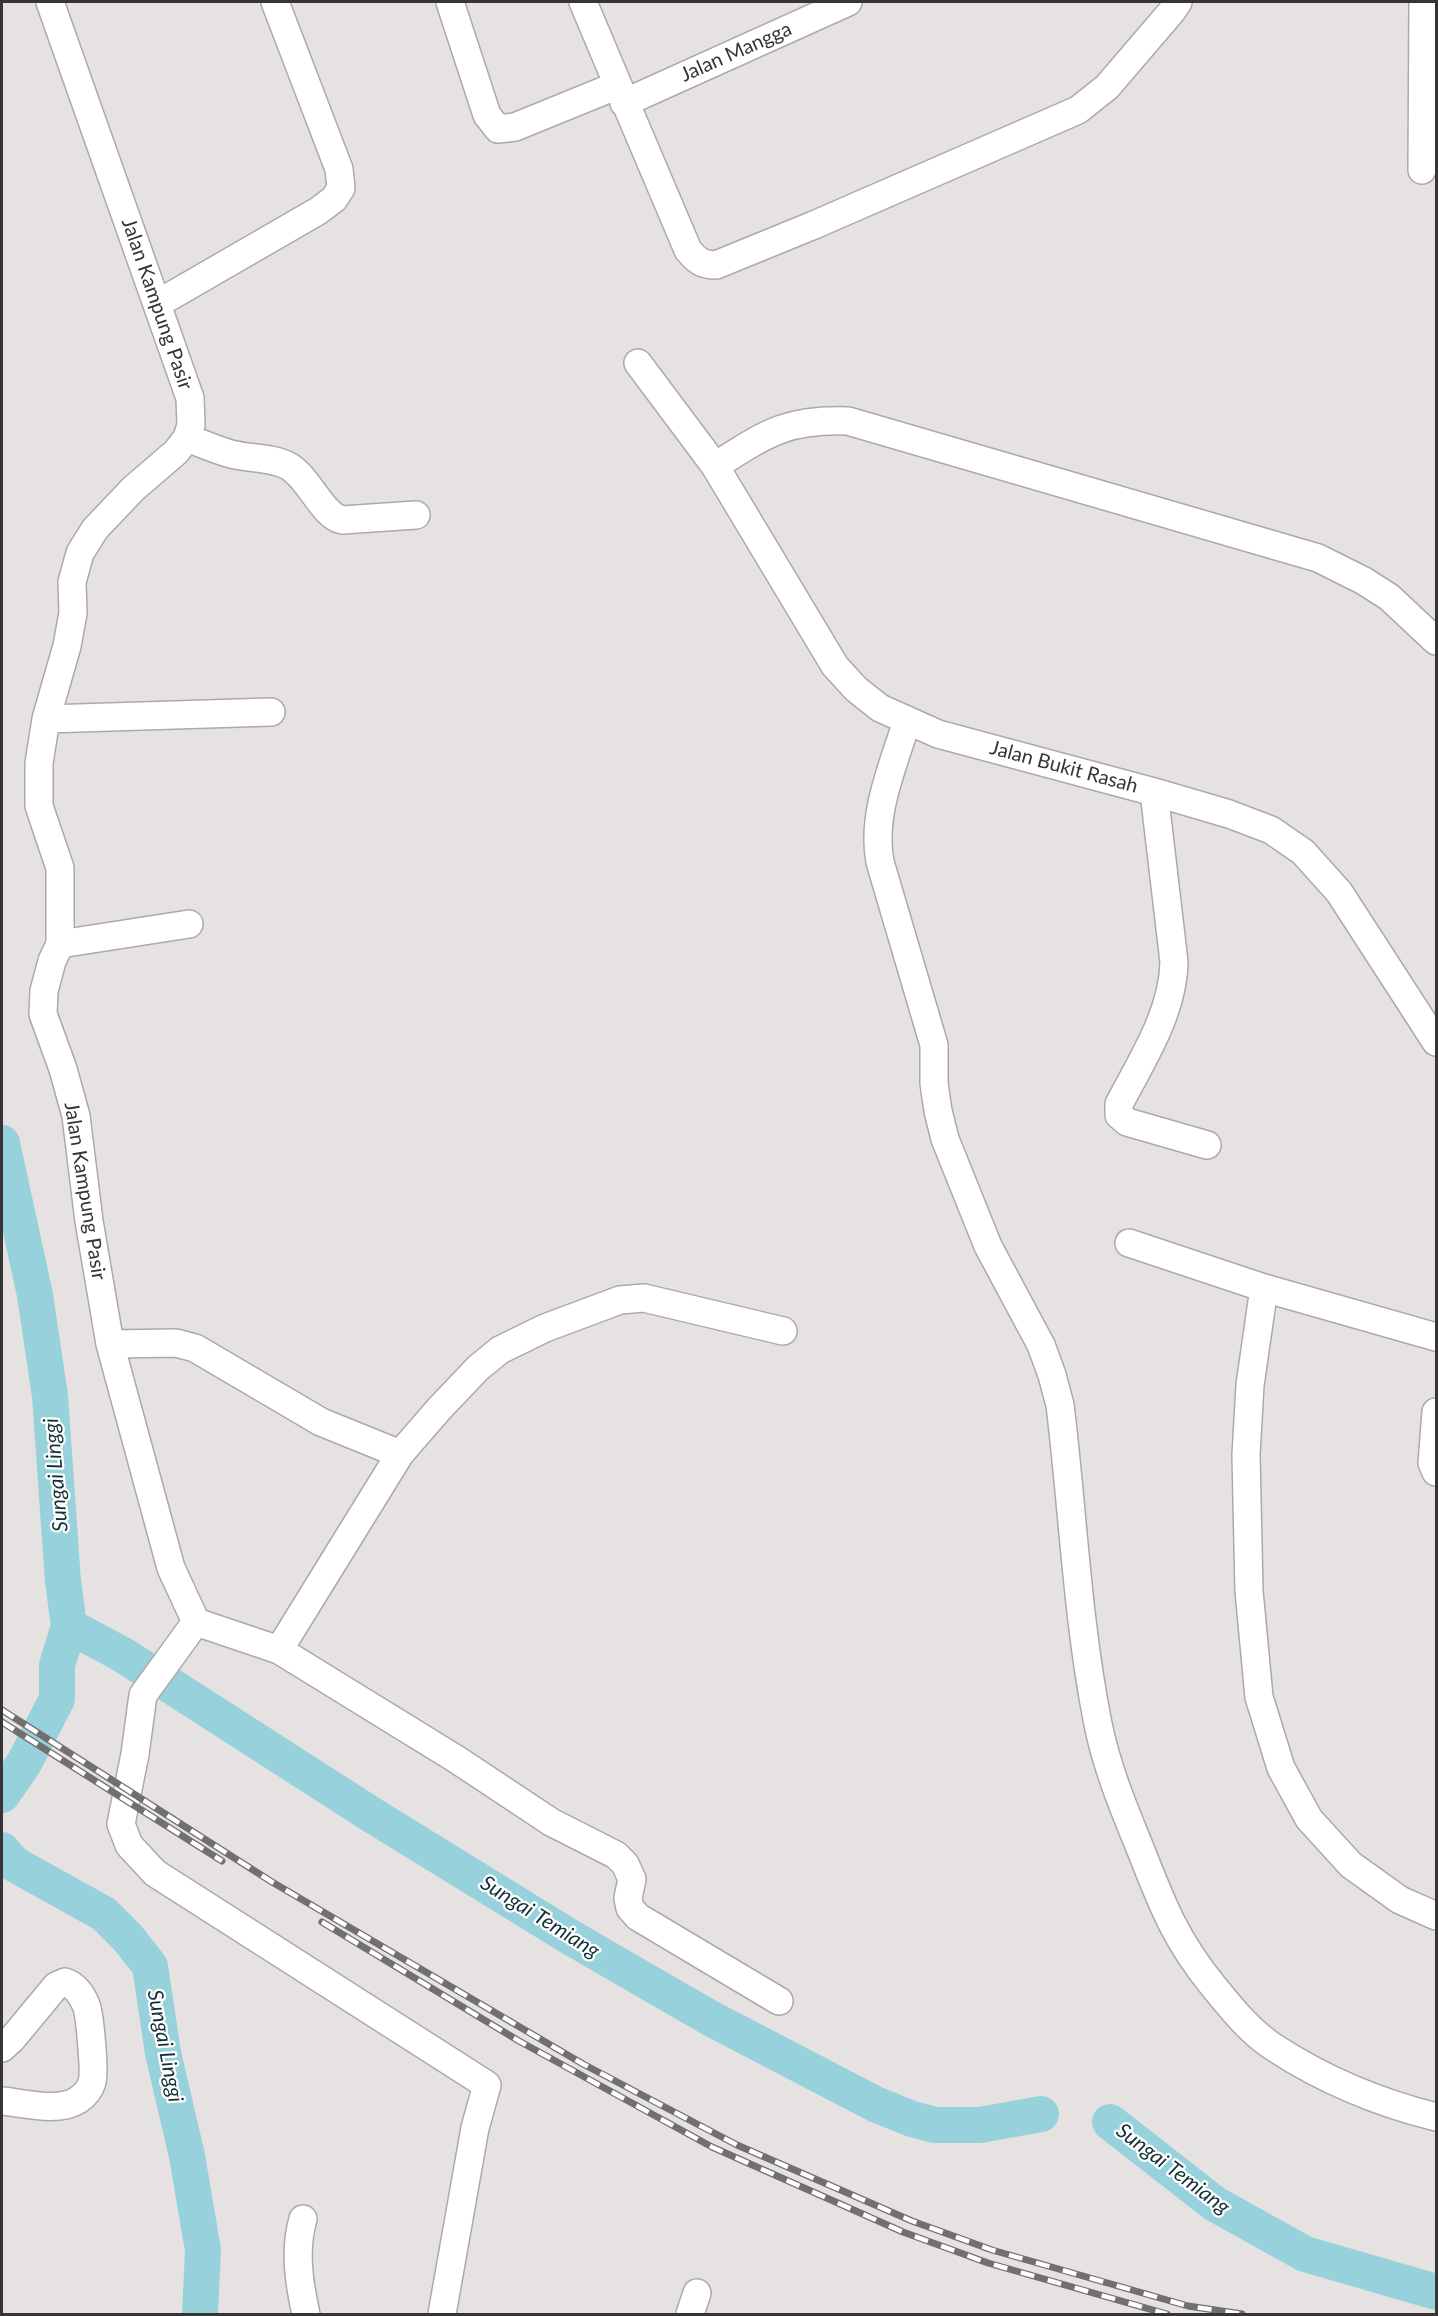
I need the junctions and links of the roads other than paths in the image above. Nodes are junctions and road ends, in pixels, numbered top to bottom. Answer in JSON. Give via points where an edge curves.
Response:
{"nodes":[{"id":1,"x":50,"y":2,"type":"edge"},
{"id":2,"x":274,"y":2,"type":"edge"},
{"id":3,"x":450,"y":2,"type":"edge"},
{"id":4,"x":583,"y":2,"type":"edge"},
{"id":5,"x":848,"y":2,"type":"edge"},
{"id":6,"x":1178,"y":2,"type":"edge"},
{"id":7,"x":1423,"y":2,"type":"edge"},
{"id":8,"x":621,"y":94,"type":"junction"},
{"id":9,"x":1422,"y":170,"type":"dead end"},
{"id":10,"x":157,"y":304,"type":"junction"},
{"id":11,"x":638,"y":363,"type":"dead end"},
{"id":12,"x":187,"y":438,"type":"junction"},
{"id":13,"x":715,"y":466,"type":"junction"},
{"id":14,"x":416,"y":515,"type":"dead end"},
{"id":15,"x":1437,"y":641,"type":"edge"},
{"id":16,"x":271,"y":711,"type":"dead end"},
{"id":17,"x":46,"y":719,"type":"junction"},
{"id":18,"x":907,"y":721,"type":"junction"},
{"id":19,"x":1154,"y":792,"type":"junction"},
{"id":20,"x":189,"y":924,"type":"dead end"},
{"id":21,"x":60,"y":944,"type":"junction"},
{"id":22,"x":1437,"y":1042,"type":"edge"},
{"id":23,"x":1207,"y":1145,"type":"dead end"},
{"id":24,"x":1129,"y":1243,"type":"dead end"},
{"id":25,"x":1264,"y":1288,"type":"junction"},
{"id":26,"x":783,"y":1331,"type":"dead end"},
{"id":27,"x":1437,"y":1336,"type":"edge"},
{"id":28,"x":110,"y":1344,"type":"junction"},
{"id":29,"x":1437,"y":1412,"type":"edge"},
{"id":30,"x":400,"y":1454,"type":"junction"},
{"id":31,"x":1437,"y":1472,"type":"edge"},
{"id":32,"x":196,"y":1622,"type":"junction"},
{"id":33,"x":279,"y":1650,"type":"junction"},
{"id":34,"x":1437,"y":1916,"type":"edge"},
{"id":35,"x":778,"y":2001,"type":"dead end"},
{"id":36,"x":2,"y":2048,"type":"edge"},
{"id":37,"x":2,"y":2101,"type":"edge"},
{"id":38,"x":1437,"y":2117,"type":"edge"},
{"id":39,"x":303,"y":2219,"type":"dead end"},
{"id":40,"x":306,"y":2314,"type":"edge"},
{"id":41,"x":442,"y":2314,"type":"edge"}],
"edges":[{"from":1,"to":10,"type":"street","name":"Jalan Kampung Pasir"},
{"from":2,"to":10,"type":"street","via":[[339,169],[341,188],[318,211]]},
{"from":3,"to":8,"type":"street","name":"Jalan Mangga","via":[[488,115],[498,129]]},
{"from":4,"to":8,"type":"street"},
{"from":5,"to":8,"type":"street","name":"Jalan Mangga"},
{"from":6,"to":8,"type":"street","via":[[1107,87],[1078,110],[716,265],[704,265],[688,250]]},
{"from":7,"to":9,"type":"street"},
{"from":10,"to":12,"type":"street","name":"Jalan Kampung Pasir","via":[[190,398],[191,425]]},
{"from":11,"to":13,"type":"street","name":"Jalan Bukit Rasah"},
{"from":12,"to":14,"type":"street","via":[[230,454],[287,465],[303,476],[335,518]]},
{"from":12,"to":17,"type":"street","name":"Jalan Kampung Pasir","via":[[95,529],[80,553],[72,582],[73,613],[67,646]]},
{"from":13,"to":15,"type":"street","via":[[792,424],[848,421],[1318,558],[1389,597]]},
{"from":13,"to":18,"type":"street","name":"Jalan Bukit Rasah","via":[[835,666],[880,708]]},
{"from":16,"to":17,"type":"street"},
{"from":17,"to":21,"type":"street","name":"Jalan Kampung Pasir","via":[[39,763],[39,806],[60,868]]},
{"from":18,"to":19,"type":"street","name":"Jalan Bukit Rasah","via":[[938,734]]},
{"from":18,"to":38,"type":"street","via":[[877,826],[877,844],[934,1046],[934,1083],[945,1138],[988,1246],[1041,1345],[1060,1405],[1083,1629],[1098,1724],[1127,1815],[1179,1940],[1251,2028],[1274,2048],[1331,2079],[1394,2106]]},
{"from":19,"to":22,"type":"street","name":"Jalan Bukit Rasah","via":[[1271,830],[1303,852],[1339,892]]},
{"from":19,"to":23,"type":"street","via":[[1174,983],[1152,1041],[1118,1109],[1127,1122]]},
{"from":20,"to":21,"type":"street"},
{"from":21,"to":28,"type":"street","name":"Jalan Kampung Pasir","via":[[44,991],[43,1014],[76,1116]]},
{"from":24,"to":25,"type":"street"},
{"from":25,"to":27,"type":"street"},
{"from":25,"to":34,"type":"street","via":[[1250,1385],[1246,1455],[1249,1591],[1259,1697],[1281,1768],[1310,1819],[1351,1865],[1400,1900]]},
{"from":26,"to":30,"type":"street","via":[[644,1298],[620,1300],[500,1350],[478,1368]]},
{"from":28,"to":30,"type":"street","via":[[176,1343],[195,1348],[321,1422]]},
{"from":28,"to":32,"type":"street","name":"Jalan Kampung Pasir","via":[[171,1568]]},
{"from":29,"to":31,"type":"street","via":[[1432,1463]]},
{"from":30,"to":33,"type":"street"},
{"from":32,"to":33,"type":"street"},
{"from":32,"to":41,"type":"street","via":[[143,1695],[121,1824],[129,1845],[155,1873],[487,2085],[475,2127]]},
{"from":33,"to":35,"type":"street","via":[[551,1822],[616,1855],[632,1879],[628,1898],[638,1917]]},
{"from":36,"to":37,"type":"street","via":[[56,1986],[73,1984],[87,2007],[93,2068],[88,2091],[79,2100],[58,2106]]},
{"from":39,"to":40,"type":"street","via":[[299,2234],[299,2281]]}]}
